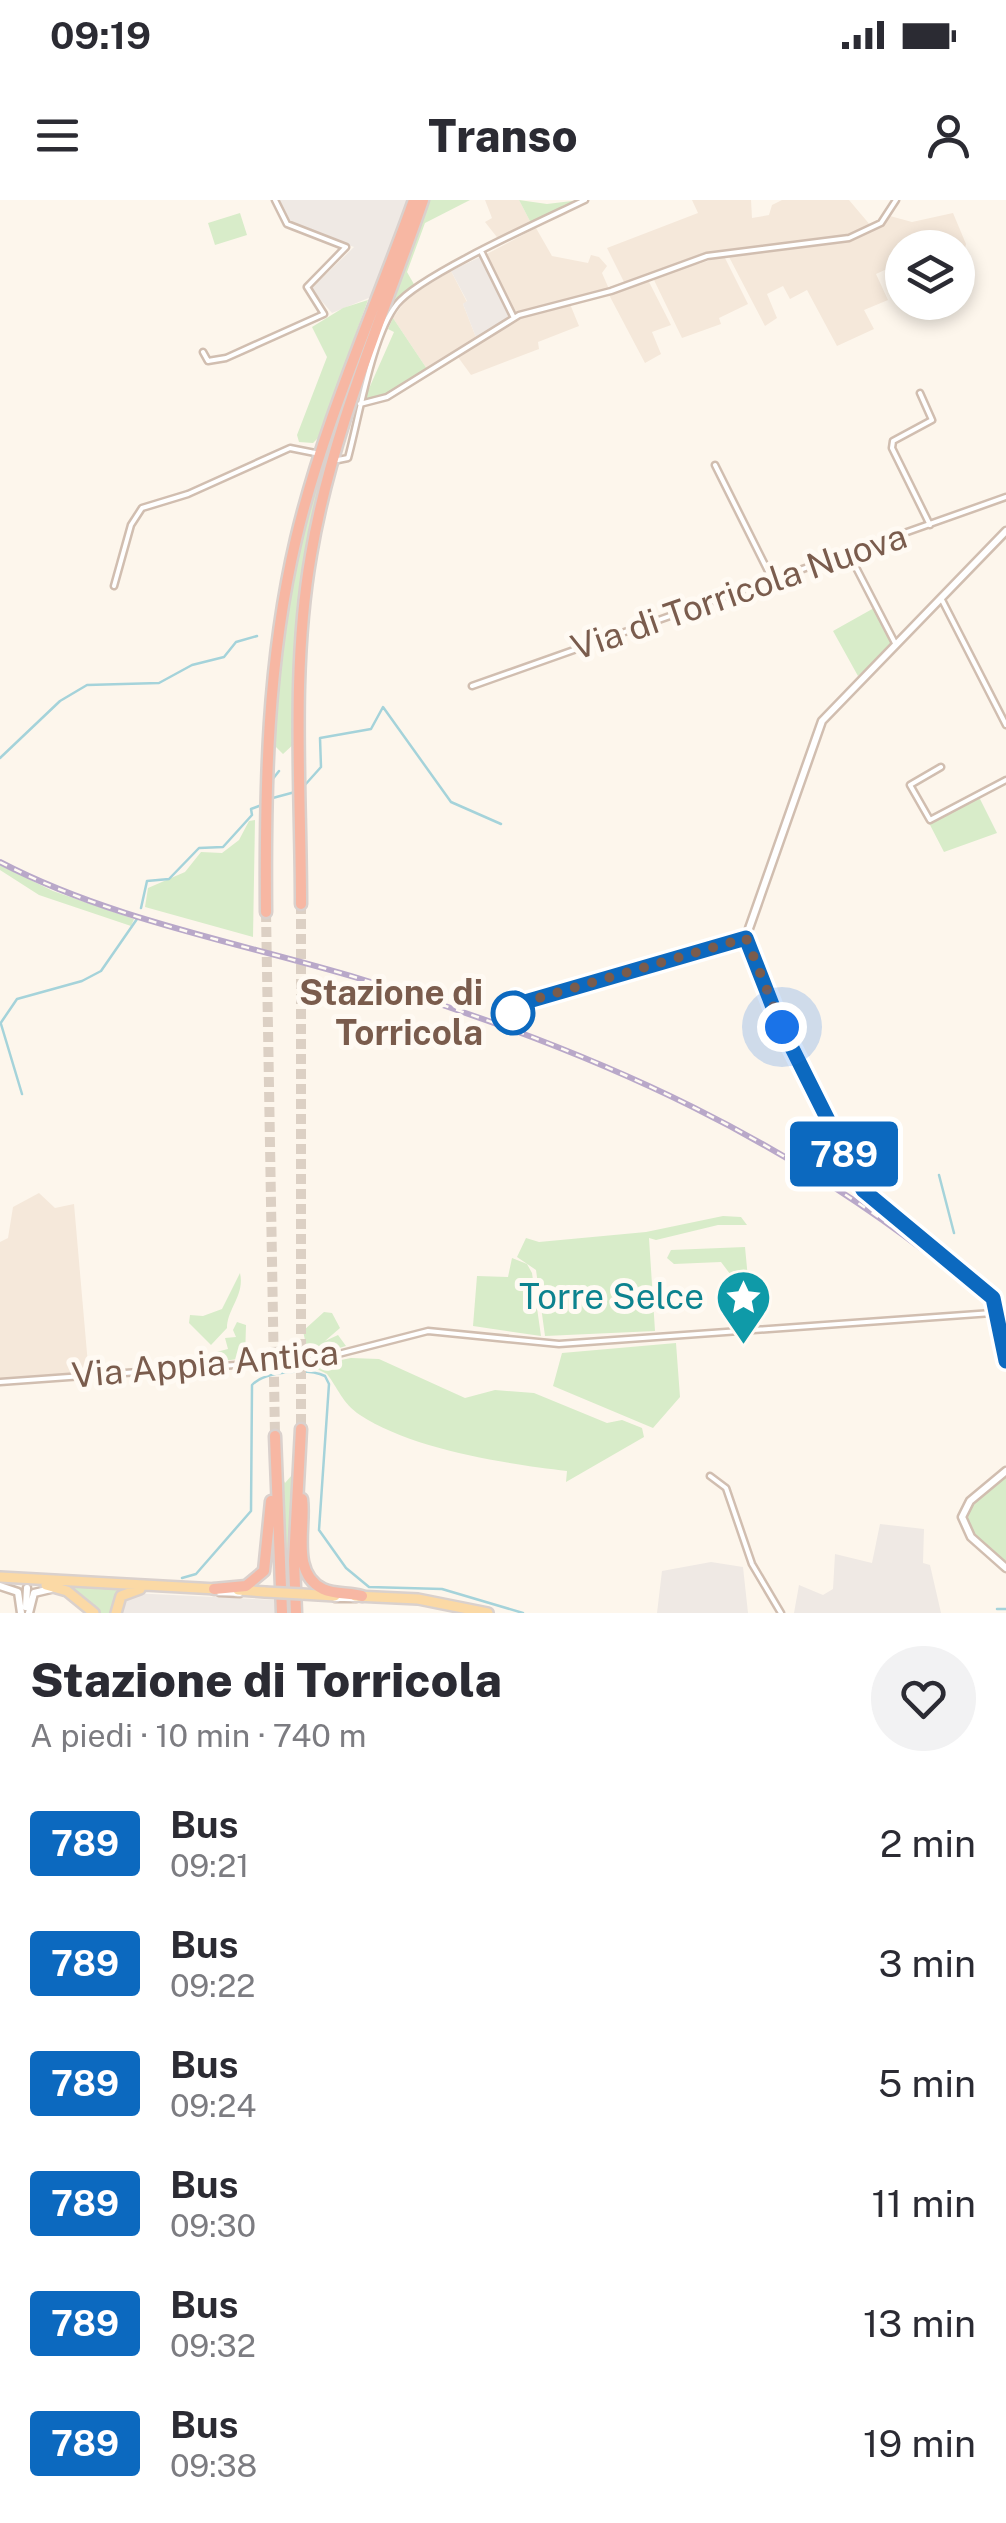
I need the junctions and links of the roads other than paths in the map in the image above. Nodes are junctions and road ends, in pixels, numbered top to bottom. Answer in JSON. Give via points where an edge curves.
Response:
{"nodes":[{"id":1,"x":275,"y":200,"type":"edge"},
{"id":2,"x":414,"y":200,"type":"edge"},
{"id":3,"x":423,"y":200,"type":"edge"},
{"id":4,"x":585,"y":200,"type":"edge"},
{"id":5,"x":896,"y":200,"type":"edge"},
{"id":6,"x":482,"y":253,"type":"junction"},
{"id":7,"x":514,"y":317,"type":"junction"},
{"id":8,"x":203,"y":352,"type":"dead end"},
{"id":9,"x":920,"y":394,"type":"dead end"},
{"id":10,"x":360,"y":404,"type":"junction"},
{"id":11,"x":316,"y":453,"type":"dead end"},
{"id":12,"x":338,"y":460,"type":"dead end"},
{"id":13,"x":716,"y":465,"type":"dead end"},
{"id":14,"x":1006,"y":497,"type":"edge"},
{"id":15,"x":930,"y":526,"type":"junction"},
{"id":16,"x":1006,"y":532,"type":"edge"},
{"id":17,"x":849,"y":554,"type":"junction"},
{"id":18,"x":772,"y":579,"type":"junction"},
{"id":19,"x":114,"y":586,"type":"dead end"},
{"id":20,"x":941,"y":598,"type":"junction"},
{"id":21,"x":895,"y":645,"type":"junction"},
{"id":22,"x":472,"y":686,"type":"dead end"},
{"id":23,"x":1006,"y":725,"type":"edge"},
{"id":24,"x":941,"y":767,"type":"dead end"},
{"id":25,"x":1006,"y":780,"type":"edge"},
{"id":26,"x":301,"y":904,"type":"tunnel mouth"},
{"id":27,"x":266,"y":912,"type":"tunnel mouth"},
{"id":28,"x":746,"y":938,"type":"junction"},
{"id":29,"x":525,"y":1002,"type":"junction"},
{"id":30,"x":1002,"y":1312,"type":"edge"},
{"id":31,"x":1006,"y":1361,"type":"edge"},
{"id":32,"x":0,"y":1382,"type":"edge"},
{"id":33,"x":301,"y":1428,"type":"tunnel mouth"},
{"id":34,"x":275,"y":1436,"type":"tunnel mouth"},
{"id":35,"x":1006,"y":1471,"type":"edge"},
{"id":36,"x":710,"y":1476,"type":"dead end"},
{"id":37,"x":298,"y":1488,"type":"junction"},
{"id":38,"x":275,"y":1491,"type":"junction"},
{"id":39,"x":1006,"y":1568,"type":"edge"},
{"id":40,"x":44,"y":1575,"type":"dead end"},
{"id":41,"x":0,"y":1582,"type":"edge"},
{"id":42,"x":141,"y":1585,"type":"junction"},
{"id":43,"x":27,"y":1588,"type":"dead end"},
{"id":44,"x":183,"y":1588,"type":"junction"},
{"id":45,"x":195,"y":1588,"type":"junction"},
{"id":46,"x":214,"y":1589,"type":"junction"},
{"id":47,"x":264,"y":1594,"type":"junction"},
{"id":48,"x":302,"y":1596,"type":"junction"},
{"id":49,"x":362,"y":1596,"type":"junction"},
{"id":50,"x":375,"y":1596,"type":"junction"},
{"id":51,"x":418,"y":1599,"type":"junction"},
{"id":52,"x":25,"y":1613,"type":"edge"},
{"id":53,"x":94,"y":1613,"type":"edge"},
{"id":54,"x":116,"y":1613,"type":"edge"},
{"id":55,"x":282,"y":1613,"type":"edge"},
{"id":56,"x":296,"y":1613,"type":"edge"},
{"id":57,"x":438,"y":1613,"type":"edge"},
{"id":58,"x":488,"y":1613,"type":"edge"},
{"id":59,"x":780,"y":1613,"type":"edge"}],
"edges":[{"from":1,"to":8,"type":"street","via":[[287,224],[346,247],[307,286],[324,315],[226,358],[208,360]]},
{"from":2,"to":27,"type":"highway","via":[[295,541],[265,746]]},
{"from":3,"to":26,"type":"highway","via":[[332,466],[312,546],[301,667]]},
{"from":4,"to":6,"type":"street"},
{"from":5,"to":7,"type":"street","via":[[879,224],[849,238],[707,256]]},
{"from":6,"to":7,"type":"street"},
{"from":6,"to":10,"type":"street","via":[[397,303]]},
{"from":7,"to":10,"type":"street","via":[[388,397]]},
{"from":9,"to":15,"type":"street","via":[[931,421],[895,439],[892,448]]},
{"from":10,"to":12,"type":"street","via":[[348,458]]},
{"from":11,"to":19,"type":"street","via":[[290,448],[142,508]]},
{"from":13,"to":18,"type":"street"},
{"from":14,"to":15,"type":"street","name":"Via di Torricola Nuova"},
{"from":15,"to":17,"type":"street","name":"Via di Torricola Nuova"},
{"from":16,"to":20,"type":"street"},
{"from":17,"to":18,"type":"street","name":"Via di Torricola Nuova"},
{"from":17,"to":21,"type":"street"},
{"from":18,"to":22,"type":"street","name":"Via di Torricola Nuova"},
{"from":20,"to":21,"type":"street"},
{"from":20,"to":23,"type":"street"},
{"from":21,"to":28,"type":"street","via":[[819,728]]},
{"from":24,"to":25,"type":"street","via":[[910,785],[930,820]]},
{"from":28,"to":29,"type":"street"},
{"from":28,"to":30,"type":"street","via":[[864,1192]]},
{"from":29,"to":29,"type":"street","via":[[518,1015],[507,1010],[514,998]]},
{"from":30,"to":31,"type":"street"},
{"from":30,"to":32,"type":"street","name":"Via Appia Antica","via":[[559,1344],[428,1332],[319,1359]]},
{"from":33,"to":37,"type":"highway"},
{"from":34,"to":38,"type":"highway"},
{"from":35,"to":39,"type":"street","via":[[962,1516],[971,1538]]},
{"from":36,"to":59,"type":"street","via":[[725,1488],[750,1559]]},
{"from":37,"to":49,"type":"highway","via":[[308,1574],[328,1591]]},
{"from":37,"to":56,"type":"highway"},
{"from":38,"to":46,"type":"highway","via":[[264,1571],[246,1586]]},
{"from":38,"to":55,"type":"highway"},
{"from":40,"to":42,"type":"street"},
{"from":41,"to":42,"type":"main road"},
{"from":41,"to":52,"type":"street","via":[[18,1592]]},
{"from":41,"to":53,"type":"main road","via":[[55,1586]]},
{"from":42,"to":44,"type":"main road"},
{"from":43,"to":52,"type":"street"},
{"from":44,"to":45,"type":"main road"},
{"from":44,"to":54,"type":"main road","via":[[126,1592],[116,1601]]},
{"from":45,"to":46,"type":"main road"},
{"from":45,"to":47,"type":"street"},
{"from":46,"to":47,"type":"main road"},
{"from":47,"to":48,"type":"main road","bridge":true},
{"from":48,"to":49,"type":"main road"},
{"from":48,"to":50,"type":"street"},
{"from":49,"to":50,"type":"main road"},
{"from":50,"to":51,"type":"main road"},
{"from":51,"to":57,"type":"main road"},
{"from":51,"to":58,"type":"main road"},
{"from":52,"to":53,"type":"street","via":[[45,1588]]}]}
